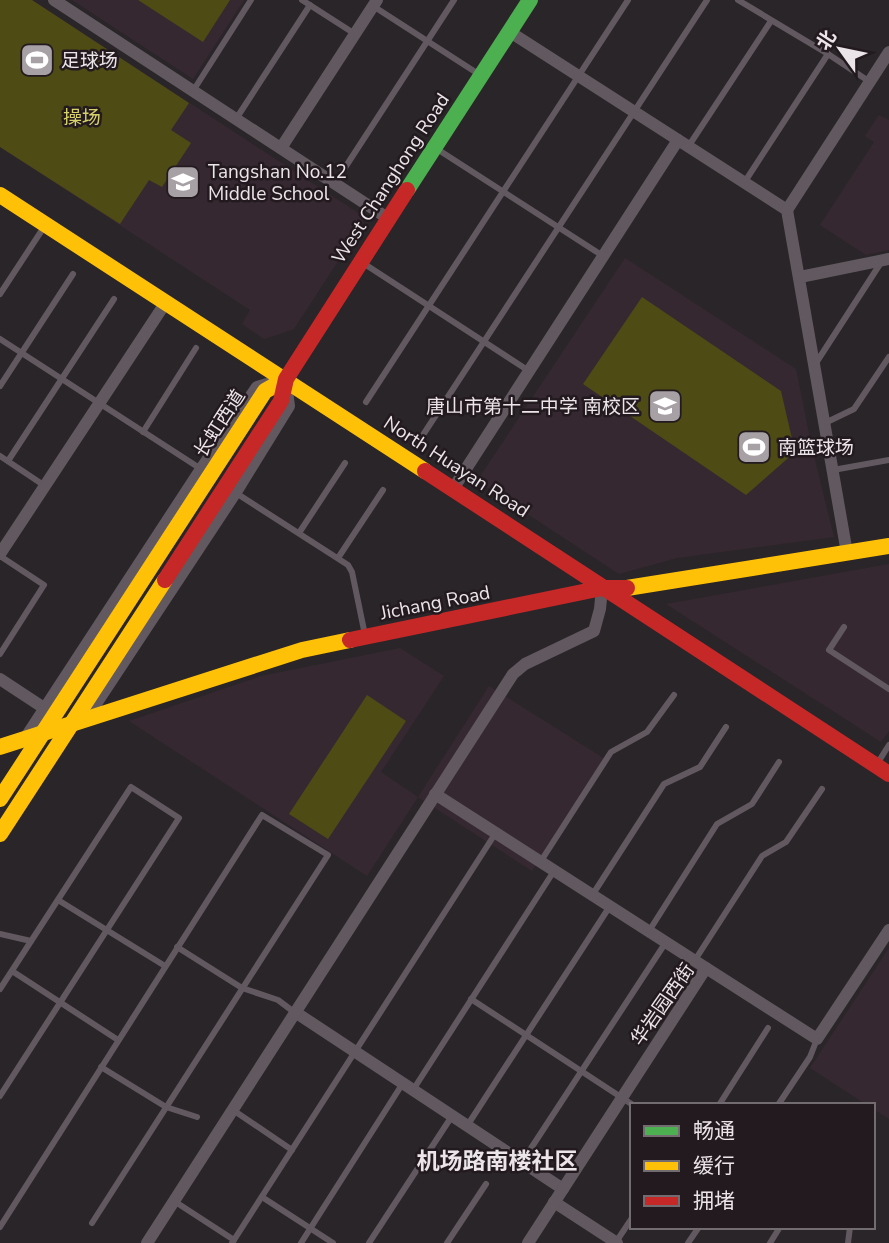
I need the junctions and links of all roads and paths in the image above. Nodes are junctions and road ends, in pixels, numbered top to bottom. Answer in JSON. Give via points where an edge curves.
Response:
{"nodes":[{"id":1,"x":54,"y":0,"type":"edge"},
{"id":2,"x":251,"y":0,"type":"edge"},
{"id":3,"x":302,"y":0,"type":"edge"},
{"id":4,"x":454,"y":0,"type":"edge"},
{"id":5,"x":530,"y":0,"type":"edge"},
{"id":6,"x":628,"y":0,"type":"edge"},
{"id":7,"x":707,"y":0,"type":"edge"},
{"id":8,"x":738,"y":0,"type":"edge"},
{"id":9,"x":757,"y":0,"type":"edge"},
{"id":10,"x":375,"y":3,"type":"edge"},
{"id":11,"x":310,"y":5,"type":"junction"},
{"id":12,"x":751,"y":8,"type":"junction"},
{"id":13,"x":771,"y":21,"type":"junction"},
{"id":14,"x":510,"y":32,"type":"junction"},
{"id":15,"x":355,"y":34,"type":"junction"},
{"id":16,"x":427,"y":41,"type":"junction"},
{"id":17,"x":889,"y":52,"type":"edge"},
{"id":18,"x":828,"y":54,"type":"junction"},
{"id":19,"x":481,"y":76,"type":"junction"},
{"id":20,"x":578,"y":76,"type":"junction"},
{"id":21,"x":870,"y":82,"type":"junction"},
{"id":22,"x":193,"y":91,"type":"junction"},
{"id":23,"x":634,"y":112,"type":"junction"},
{"id":24,"x":236,"y":119,"type":"junction"},
{"id":25,"x":683,"y":144,"type":"junction"},
{"id":26,"x":281,"y":148,"type":"junction"},
{"id":27,"x":435,"y":148,"type":"junction"},
{"id":28,"x":335,"y":183,"type":"junction"},
{"id":29,"x":744,"y":183,"type":"junction"},
{"id":30,"x":503,"y":192,"type":"junction"},
{"id":31,"x":0,"y":195,"type":"edge"},
{"id":32,"x":787,"y":210,"type":"junction"},
{"id":33,"x":389,"y":219,"type":"junction"},
{"id":34,"x":45,"y":225,"type":"junction"},
{"id":35,"x":558,"y":228,"type":"junction"},
{"id":36,"x":603,"y":256,"type":"junction"},
{"id":37,"x":885,"y":260,"type":"edge"},
{"id":38,"x":361,"y":262,"type":"junction"},
{"id":39,"x":73,"y":274,"type":"dead end"},
{"id":40,"x":800,"y":277,"type":"junction"},
{"id":41,"x":0,"y":294,"type":"edge"},
{"id":42,"x":114,"y":299,"type":"dead end"},
{"id":43,"x":166,"y":302,"type":"junction"},
{"id":44,"x":429,"y":306,"type":"junction"},
{"id":45,"x":0,"y":340,"type":"edge"},
{"id":46,"x":484,"y":342,"type":"junction"},
{"id":47,"x":196,"y":348,"type":"dead end"},
{"id":48,"x":21,"y":353,"type":"junction"},
{"id":49,"x":889,"y":357,"type":"edge"},
{"id":50,"x":815,"y":365,"type":"junction"},
{"id":51,"x":529,"y":371,"type":"junction"},
{"id":52,"x":61,"y":379,"type":"junction"},
{"id":53,"x":286,"y":379,"type":"junction"},
{"id":54,"x":0,"y":386,"type":"edge"},
{"id":55,"x":366,"y":402,"type":"dead end"},
{"id":56,"x":99,"y":404,"type":"junction"},
{"id":57,"x":825,"y":423,"type":"junction"},
{"id":58,"x":143,"y":432,"type":"junction"},
{"id":59,"x":421,"y":438,"type":"dead end"},
{"id":60,"x":0,"y":456,"type":"edge"},
{"id":61,"x":889,"y":460,"type":"edge"},
{"id":62,"x":8,"y":461,"type":"junction"},
{"id":63,"x":345,"y":463,"type":"dead end"},
{"id":64,"x":201,"y":469,"type":"junction"},
{"id":65,"x":833,"y":470,"type":"junction"},
{"id":66,"x":45,"y":486,"type":"junction"},
{"id":67,"x":453,"y":489,"type":"junction"},
{"id":68,"x":383,"y":490,"type":"dead end"},
{"id":69,"x":236,"y":492,"type":"junction"},
{"id":70,"x":299,"y":533,"type":"junction"},
{"id":71,"x":889,"y":545,"type":"edge"},
{"id":72,"x":1,"y":552,"type":"edge"},
{"id":73,"x":847,"y":553,"type":"junction"},
{"id":74,"x":338,"y":558,"type":"junction"},
{"id":75,"x":602,"y":588,"type":"junction"},
{"id":76,"x":844,"y":627,"type":"dead end"},
{"id":77,"x":365,"y":637,"type":"junction"},
{"id":78,"x":0,"y":654,"type":"edge"},
{"id":79,"x":0,"y":679,"type":"edge"},
{"id":80,"x":889,"y":689,"type":"edge"},
{"id":81,"x":674,"y":695,"type":"dead end"},
{"id":82,"x":44,"y":708,"type":"junction"},
{"id":83,"x":78,"y":722,"type":"junction"},
{"id":84,"x":726,"y":727,"type":"dead end"},
{"id":85,"x":41,"y":736,"type":"junction"},
{"id":86,"x":23,"y":741,"type":"junction"},
{"id":87,"x":889,"y":745,"type":"edge"},
{"id":88,"x":0,"y":747,"type":"edge"},
{"id":89,"x":779,"y":762,"type":"dead end"},
{"id":90,"x":882,"y":770,"type":"edge"},
{"id":91,"x":822,"y":789,"type":"dead end"},
{"id":92,"x":435,"y":793,"type":"junction"},
{"id":93,"x":0,"y":799,"type":"edge"},
{"id":94,"x":496,"y":832,"type":"junction"},
{"id":95,"x":0,"y":834,"type":"edge"},
{"id":96,"x":541,"y":861,"type":"junction"},
{"id":97,"x":555,"y":870,"type":"junction"},
{"id":98,"x":593,"y":894,"type":"junction"},
{"id":99,"x":58,"y":900,"type":"junction"},
{"id":100,"x":610,"y":906,"type":"junction"},
{"id":101,"x":107,"y":930,"type":"junction"},
{"id":102,"x":889,"y":930,"type":"edge"},
{"id":103,"x":649,"y":931,"type":"junction"},
{"id":104,"x":0,"y":934,"type":"edge"},
{"id":105,"x":31,"y":941,"type":"junction"},
{"id":106,"x":666,"y":942,"type":"junction"},
{"id":107,"x":177,"y":947,"type":"junction"},
{"id":108,"x":700,"y":964,"type":"junction"},
{"id":109,"x":165,"y":966,"type":"junction"},
{"id":110,"x":12,"y":971,"type":"junction"},
{"id":111,"x":242,"y":988,"type":"junction"},
{"id":112,"x":0,"y":989,"type":"edge"},
{"id":113,"x":471,"y":999,"type":"junction"},
{"id":114,"x":61,"y":1002,"type":"junction"},
{"id":115,"x":295,"y":1012,"type":"junction"},
{"id":116,"x":768,"y":1028,"type":"dead end"},
{"id":117,"x":526,"y":1035,"type":"junction"},
{"id":118,"x":118,"y":1040,"type":"junction"},
{"id":119,"x":817,"y":1040,"type":"junction"},
{"id":120,"x":356,"y":1052,"type":"junction"},
{"id":121,"x":101,"y":1067,"type":"junction"},
{"id":122,"x":581,"y":1071,"type":"junction"},
{"id":123,"x":408,"y":1087,"type":"junction"},
{"id":124,"x":0,"y":1096,"type":"edge"},
{"id":125,"x":627,"y":1101,"type":"edge"},
{"id":126,"x":720,"y":1103,"type":"edge"},
{"id":127,"x":779,"y":1103,"type":"edge"},
{"id":128,"x":166,"y":1107,"type":"junction"},
{"id":129,"x":233,"y":1110,"type":"junction"},
{"id":130,"x":452,"y":1116,"type":"junction"},
{"id":131,"x":197,"y":1117,"type":"dead end"},
{"id":132,"x":467,"y":1126,"type":"junction"},
{"id":133,"x":292,"y":1150,"type":"junction"},
{"id":134,"x":522,"y":1162,"type":"junction"},
{"id":135,"x":486,"y":1184,"type":"dead end"},
{"id":136,"x":563,"y":1189,"type":"junction"},
{"id":137,"x":262,"y":1197,"type":"junction"},
{"id":138,"x":174,"y":1201,"type":"junction"},
{"id":139,"x":554,"y":1202,"type":"junction"},
{"id":140,"x":630,"y":1221,"type":"edge"},
{"id":141,"x":92,"y":1223,"type":"dead end"},
{"id":142,"x":0,"y":1227,"type":"edge"},
{"id":143,"x":233,"y":1242,"type":"edge"},
{"id":144,"x":613,"y":1242,"type":"edge"},
{"id":145,"x":147,"y":1243,"type":"edge"},
{"id":146,"x":301,"y":1243,"type":"edge"},
{"id":147,"x":333,"y":1243,"type":"edge"},
{"id":148,"x":369,"y":1243,"type":"edge"},
{"id":149,"x":447,"y":1243,"type":"edge"},
{"id":150,"x":528,"y":1243,"type":"edge"}],
"edges":[{"from":1,"to":22,"type":"street"},
{"from":2,"to":22,"type":"lane"},
{"from":3,"to":11,"type":"lane"},
{"from":4,"to":16,"type":"lane"},
{"from":5,"to":14,"type":"street","name":"West Changhong Road"},
{"from":6,"to":20,"type":"lane"},
{"from":7,"to":23,"type":"lane"},
{"from":8,"to":12,"type":"lane"},
{"from":9,"to":12,"type":"lane"},
{"from":10,"to":15,"type":"street"},
{"from":10,"to":16,"type":"lane"},
{"from":11,"to":15,"type":"lane"},
{"from":11,"to":24,"type":"lane"},
{"from":12,"to":13,"type":"lane"},
{"from":13,"to":18,"type":"lane"},
{"from":13,"to":25,"type":"lane"},
{"from":14,"to":19,"type":"street","name":"West Changhong Road"},
{"from":14,"to":20,"type":"street"},
{"from":15,"to":26,"type":"street"},
{"from":16,"to":19,"type":"lane"},
{"from":16,"to":28,"type":"lane"},
{"from":17,"to":21,"type":"street"},
{"from":18,"to":21,"type":"lane"},
{"from":18,"to":29,"type":"lane"},
{"from":19,"to":27,"type":"street","name":"West Changhong Road"},
{"from":20,"to":23,"type":"street"},
{"from":20,"to":30,"type":"lane"},
{"from":21,"to":32,"type":"street"},
{"from":22,"to":24,"type":"street"},
{"from":23,"to":25,"type":"street"},
{"from":23,"to":35,"type":"lane"},
{"from":24,"to":26,"type":"street"},
{"from":25,"to":29,"type":"street"},
{"from":25,"to":36,"type":"street"},
{"from":26,"to":28,"type":"street"},
{"from":27,"to":30,"type":"lane"},
{"from":27,"to":33,"type":"street","name":"West Changhong Road"},
{"from":28,"to":33,"type":"street"},
{"from":29,"to":32,"type":"street"},
{"from":30,"to":35,"type":"lane"},
{"from":30,"to":44,"type":"lane"},
{"from":31,"to":34,"type":"street","name":"North Huayan Road"},
{"from":32,"to":40,"type":"street"},
{"from":33,"to":38,"type":"street","name":"West Changhong Road"},
{"from":34,"to":41,"type":"lane"},
{"from":34,"to":43,"type":"street","name":"North Huayan Road"},
{"from":35,"to":36,"type":"lane"},
{"from":35,"to":46,"type":"lane"},
{"from":36,"to":51,"type":"street"},
{"from":37,"to":40,"type":"street"},
{"from":37,"to":50,"type":"lane"},
{"from":38,"to":44,"type":"lane"},
{"from":38,"to":53,"type":"street","name":"West Changhong Road"},
{"from":39,"to":48,"type":"lane"},
{"from":40,"to":50,"type":"street"},
{"from":42,"to":52,"type":"lane"},
{"from":43,"to":53,"type":"street","name":"North Huayan Road"},
{"from":43,"to":56,"type":"street"},
{"from":44,"to":46,"type":"lane"},
{"from":44,"to":55,"type":"lane"},
{"from":45,"to":48,"type":"lane"},
{"from":46,"to":51,"type":"lane"},
{"from":46,"to":59,"type":"lane"},
{"from":47,"to":58,"type":"lane"},
{"from":48,"to":52,"type":"lane"},
{"from":48,"to":54,"type":"lane"},
{"from":49,"to":57,"type":"lane","via":[[854,410]]},
{"from":50,"to":57,"type":"street"},
{"from":51,"to":67,"type":"street"},
{"from":52,"to":56,"type":"lane"},
{"from":52,"to":62,"type":"lane"},
{"from":53,"to":64,"type":"street","via":[[257,387]]},
{"from":53,"to":67,"type":"street","name":"North Huayan Road"},
{"from":53,"to":69,"type":"street","via":[[289,406]]},
{"from":53,"to":83,"type":"street","name":"长虹西道","via":[[281,401]]},
{"from":53,"to":85,"type":"street","name":"长虹西道","via":[[265,391]]},
{"from":56,"to":58,"type":"lane"},
{"from":56,"to":66,"type":"street"},
{"from":57,"to":65,"type":"street"},
{"from":58,"to":64,"type":"lane"},
{"from":60,"to":62,"type":"lane"},
{"from":61,"to":65,"type":"lane"},
{"from":62,"to":66,"type":"lane"},
{"from":63,"to":70,"type":"lane"},
{"from":64,"to":82,"type":"street"},
{"from":65,"to":73,"type":"street"},
{"from":66,"to":72,"type":"street"},
{"from":67,"to":75,"type":"street","name":"North Huayan Road"},
{"from":68,"to":74,"type":"lane"},
{"from":69,"to":70,"type":"lane"},
{"from":69,"to":83,"type":"street"},
{"from":70,"to":74,"type":"lane"},
{"from":71,"to":73,"type":"street","name":"Jichang Road"},
{"from":72,"to":78,"type":"lane","via":[[44,585]]},
{"from":73,"to":75,"type":"street","name":"Jichang Road","via":[[634,588]]},
{"from":74,"to":77,"type":"lane","via":[[352,572]]},
{"from":75,"to":77,"type":"street","name":"Jichang Road"},
{"from":75,"to":90,"type":"street","name":"North Huayan Road"},
{"from":75,"to":92,"type":"street","via":[[594,631],[513,674]]},
{"from":76,"to":80,"type":"lane","via":[[830,650]]},
{"from":77,"to":83,"type":"street","name":"Jichang Road","via":[[302,650]]},
{"from":79,"to":82,"type":"street"},
{"from":81,"to":96,"type":"lane","via":[[648,732],[611,752]]},
{"from":82,"to":86,"type":"street"},
{"from":83,"to":85,"type":"street","name":"Jichang Road"},
{"from":83,"to":95,"type":"street"},
{"from":84,"to":98,"type":"lane","via":[[700,766],[664,784]]},
{"from":85,"to":86,"type":"street","name":"Jichang Road"},
{"from":85,"to":93,"type":"street"},
{"from":86,"to":88,"type":"street","name":"Jichang Road"},
{"from":87,"to":90,"type":"lane"},
{"from":89,"to":103,"type":"lane","via":[[752,804],[718,824]]},
{"from":91,"to":108,"type":"lane","via":[[786,842],[762,856]]},
{"from":92,"to":94,"type":"street"},
{"from":92,"to":115,"type":"street"},
{"from":94,"to":96,"type":"street"},
{"from":94,"to":120,"type":"lane"},
{"from":96,"to":97,"type":"street"},
{"from":97,"to":98,"type":"street"},
{"from":97,"to":113,"type":"lane"},
{"from":98,"to":100,"type":"street"},
{"from":99,"to":101,"type":"lane"},
{"from":99,"to":101,"type":"lane","via":[[131,787],[180,818]]},
{"from":99,"to":105,"type":"lane"},
{"from":100,"to":103,"type":"street"},
{"from":100,"to":117,"type":"lane"},
{"from":101,"to":109,"type":"lane"},
{"from":101,"to":114,"type":"lane"},
{"from":102,"to":119,"type":"street"},
{"from":103,"to":106,"type":"street"},
{"from":104,"to":105,"type":"lane"},
{"from":105,"to":110,"type":"lane"},
{"from":106,"to":108,"type":"street"},
{"from":106,"to":122,"type":"lane"},
{"from":107,"to":109,"type":"lane"},
{"from":107,"to":111,"type":"lane"},
{"from":107,"to":111,"type":"lane","via":[[262,815],[328,855]]},
{"from":108,"to":119,"type":"street","name":"华岩园西街"},
{"from":108,"to":125,"type":"street","name":"华岩园西街"},
{"from":109,"to":118,"type":"lane"},
{"from":110,"to":112,"type":"lane"},
{"from":110,"to":114,"type":"lane"},
{"from":111,"to":115,"type":"lane","via":[[278,1000]]},
{"from":111,"to":128,"type":"lane"},
{"from":113,"to":117,"type":"lane"},
{"from":113,"to":123,"type":"lane"},
{"from":114,"to":118,"type":"lane"},
{"from":114,"to":124,"type":"lane"},
{"from":115,"to":120,"type":"street"},
{"from":115,"to":129,"type":"street"},
{"from":116,"to":126,"type":"lane"},
{"from":117,"to":122,"type":"lane"},
{"from":117,"to":132,"type":"lane"},
{"from":118,"to":121,"type":"lane"},
{"from":119,"to":127,"type":"lane"},
{"from":120,"to":123,"type":"street"},
{"from":120,"to":133,"type":"lane"},
{"from":121,"to":128,"type":"lane"},
{"from":121,"to":142,"type":"lane"},
{"from":122,"to":125,"type":"lane"},
{"from":122,"to":134,"type":"lane"},
{"from":123,"to":130,"type":"street"},
{"from":123,"to":146,"type":"lane"},
{"from":125,"to":136,"type":"street","name":"华岩园西街"},
{"from":128,"to":131,"type":"lane"},
{"from":128,"to":141,"type":"lane"},
{"from":129,"to":133,"type":"lane"},
{"from":129,"to":138,"type":"street"},
{"from":130,"to":132,"type":"street"},
{"from":130,"to":148,"type":"lane"},
{"from":132,"to":134,"type":"street"},
{"from":133,"to":137,"type":"lane"},
{"from":134,"to":136,"type":"street"},
{"from":135,"to":149,"type":"lane"},
{"from":136,"to":139,"type":"street","name":"华岩园西街"},
{"from":137,"to":143,"type":"lane"},
{"from":137,"to":147,"type":"lane"},
{"from":138,"to":143,"type":"lane"},
{"from":138,"to":145,"type":"street"},
{"from":139,"to":144,"type":"street"},
{"from":139,"to":150,"type":"street","name":"华岩园西街"},
{"from":140,"to":144,"type":"lane"}]}
